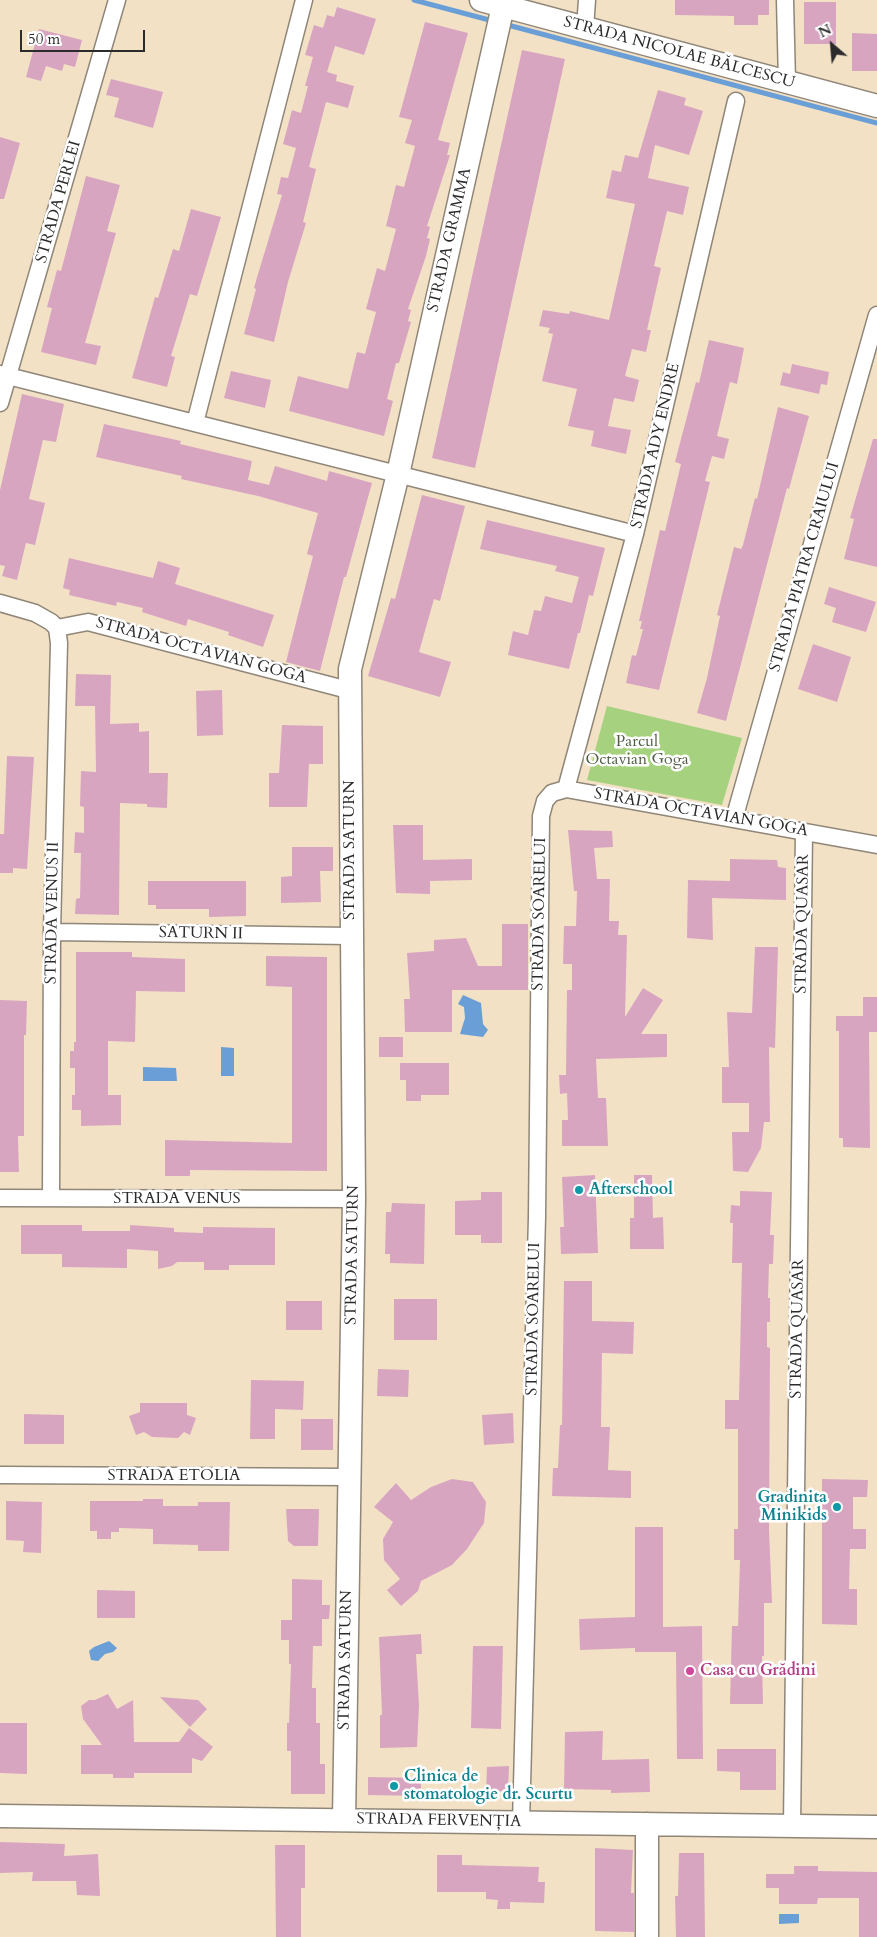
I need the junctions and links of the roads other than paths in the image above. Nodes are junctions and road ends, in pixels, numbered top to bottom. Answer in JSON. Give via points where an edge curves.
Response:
{"nodes":[{"id":1,"x":118,"y":0,"type":"edge"},
{"id":2,"x":304,"y":0,"type":"edge"},
{"id":3,"x":481,"y":0,"type":"edge"},
{"id":4,"x":587,"y":0,"type":"edge"},
{"id":5,"x":785,"y":0,"type":"edge"},
{"id":6,"x":500,"y":17,"type":"junction"},
{"id":7,"x":586,"y":28,"type":"junction"},
{"id":8,"x":787,"y":82,"type":"junction"},
{"id":9,"x":736,"y":102,"type":"dead end"},
{"id":10,"x":877,"y":106,"type":"edge"},
{"id":11,"x":877,"y":315,"type":"edge"},
{"id":12,"x":4,"y":375,"type":"edge"},
{"id":13,"x":0,"y":403,"type":"edge"},
{"id":14,"x":195,"y":423,"type":"junction"},
{"id":15,"x":398,"y":474,"type":"junction"},
{"id":16,"x":635,"y":534,"type":"junction"},
{"id":17,"x":0,"y":603,"type":"edge"},
{"id":18,"x":57,"y":628,"type":"junction"},
{"id":19,"x":348,"y":690,"type":"junction"},
{"id":20,"x":566,"y":789,"type":"junction"},
{"id":21,"x":734,"y":819,"type":"junction"},
{"id":22,"x":804,"y":832,"type":"junction"},
{"id":23,"x":877,"y":845,"type":"edge"},
{"id":24,"x":52,"y":932,"type":"junction"},
{"id":25,"x":350,"y":936,"type":"junction"},
{"id":26,"x":0,"y":1198,"type":"edge"},
{"id":27,"x":51,"y":1198,"type":"junction"},
{"id":28,"x":354,"y":1199,"type":"junction"},
{"id":29,"x":0,"y":1475,"type":"edge"},
{"id":30,"x":349,"y":1477,"type":"junction"},
{"id":31,"x":0,"y":1816,"type":"edge"},
{"id":32,"x":344,"y":1820,"type":"junction"},
{"id":33,"x":521,"y":1823,"type":"junction"},
{"id":34,"x":646,"y":1824,"type":"junction"},
{"id":35,"x":792,"y":1825,"type":"junction"},
{"id":36,"x":877,"y":1827,"type":"edge"},
{"id":37,"x":647,"y":1937,"type":"edge"}],
"edges":[{"from":1,"to":12,"type":"street","name":"STRADA PERLEI"},
{"from":2,"to":14,"type":"street"},
{"from":3,"to":6,"type":"street","name":"STRADA NICOLAE BĂLCESCU"},
{"from":4,"to":7,"type":"street"},
{"from":5,"to":8,"type":"street"},
{"from":6,"to":7,"type":"street","name":"STRADA NICOLAE BĂLCESCU"},
{"from":6,"to":15,"type":"street","name":"STRADA GRAMMA"},
{"from":7,"to":8,"type":"street","name":"STRADA NICOLAE BĂLCESCU"},
{"from":8,"to":10,"type":"street","name":"STRADA NICOLAE BĂLCESCU"},
{"from":9,"to":16,"type":"street","name":"STRADA ADY ENDRE"},
{"from":11,"to":21,"type":"street","name":"STRADA PIATRA CRAIULUI"},
{"from":12,"to":13,"type":"street","name":"STRADA PERLEI"},
{"from":12,"to":14,"type":"street"},
{"from":14,"to":15,"type":"street"},
{"from":15,"to":16,"type":"street"},
{"from":15,"to":19,"type":"street","name":"STRADA GRAMMA","via":[[350,669]]},
{"from":16,"to":20,"type":"street","name":"STRADA ADY ENDRE"},
{"from":17,"to":18,"type":"street","via":[[35,613]]},
{"from":18,"to":19,"type":"street","name":"STRADA OCTAVIAN GOGA","via":[[88,622]]},
{"from":18,"to":24,"type":"street","name":"STRADA VENUS II","via":[[60,643]]},
{"from":19,"to":25,"type":"street","name":"STRADA SATURN"},
{"from":20,"to":21,"type":"street","name":"STRADA OCTAVIAN GOGA"},
{"from":20,"to":33,"type":"street","name":"STRADA SOARELUI","via":[[552,792],[545,800],[541,816],[537,1217]]},
{"from":21,"to":22,"type":"street","name":"STRADA OCTAVIAN GOGA"},
{"from":22,"to":23,"type":"street","name":"STRADA OCTAVIAN GOGA"},
{"from":22,"to":35,"type":"street","name":"STRADA QUASAR"},
{"from":24,"to":25,"type":"street","name":"SATURN II"},
{"from":24,"to":27,"type":"street","name":"STRADA VENUS II"},
{"from":25,"to":28,"type":"street","name":"STRADA SATURN"},
{"from":26,"to":27,"type":"street","name":"STRADA VENUS"},
{"from":27,"to":28,"type":"street","name":"STRADA VENUS"},
{"from":28,"to":30,"type":"street","name":"STRADA SATURN"},
{"from":29,"to":30,"type":"street","name":"STRADA ETOLIA"},
{"from":30,"to":32,"type":"street","name":"STRADA SATURN"},
{"from":31,"to":32,"type":"street","name":"STRADA FERVENȚIA"},
{"from":32,"to":33,"type":"street","name":"STRADA FERVENȚIA"},
{"from":33,"to":34,"type":"street","name":"STRADA FERVENȚIA"},
{"from":34,"to":35,"type":"street","name":"STRADA FERVENȚIA"},
{"from":34,"to":37,"type":"street"},
{"from":35,"to":36,"type":"street","name":"STRADA FERVENȚIA"}]}
